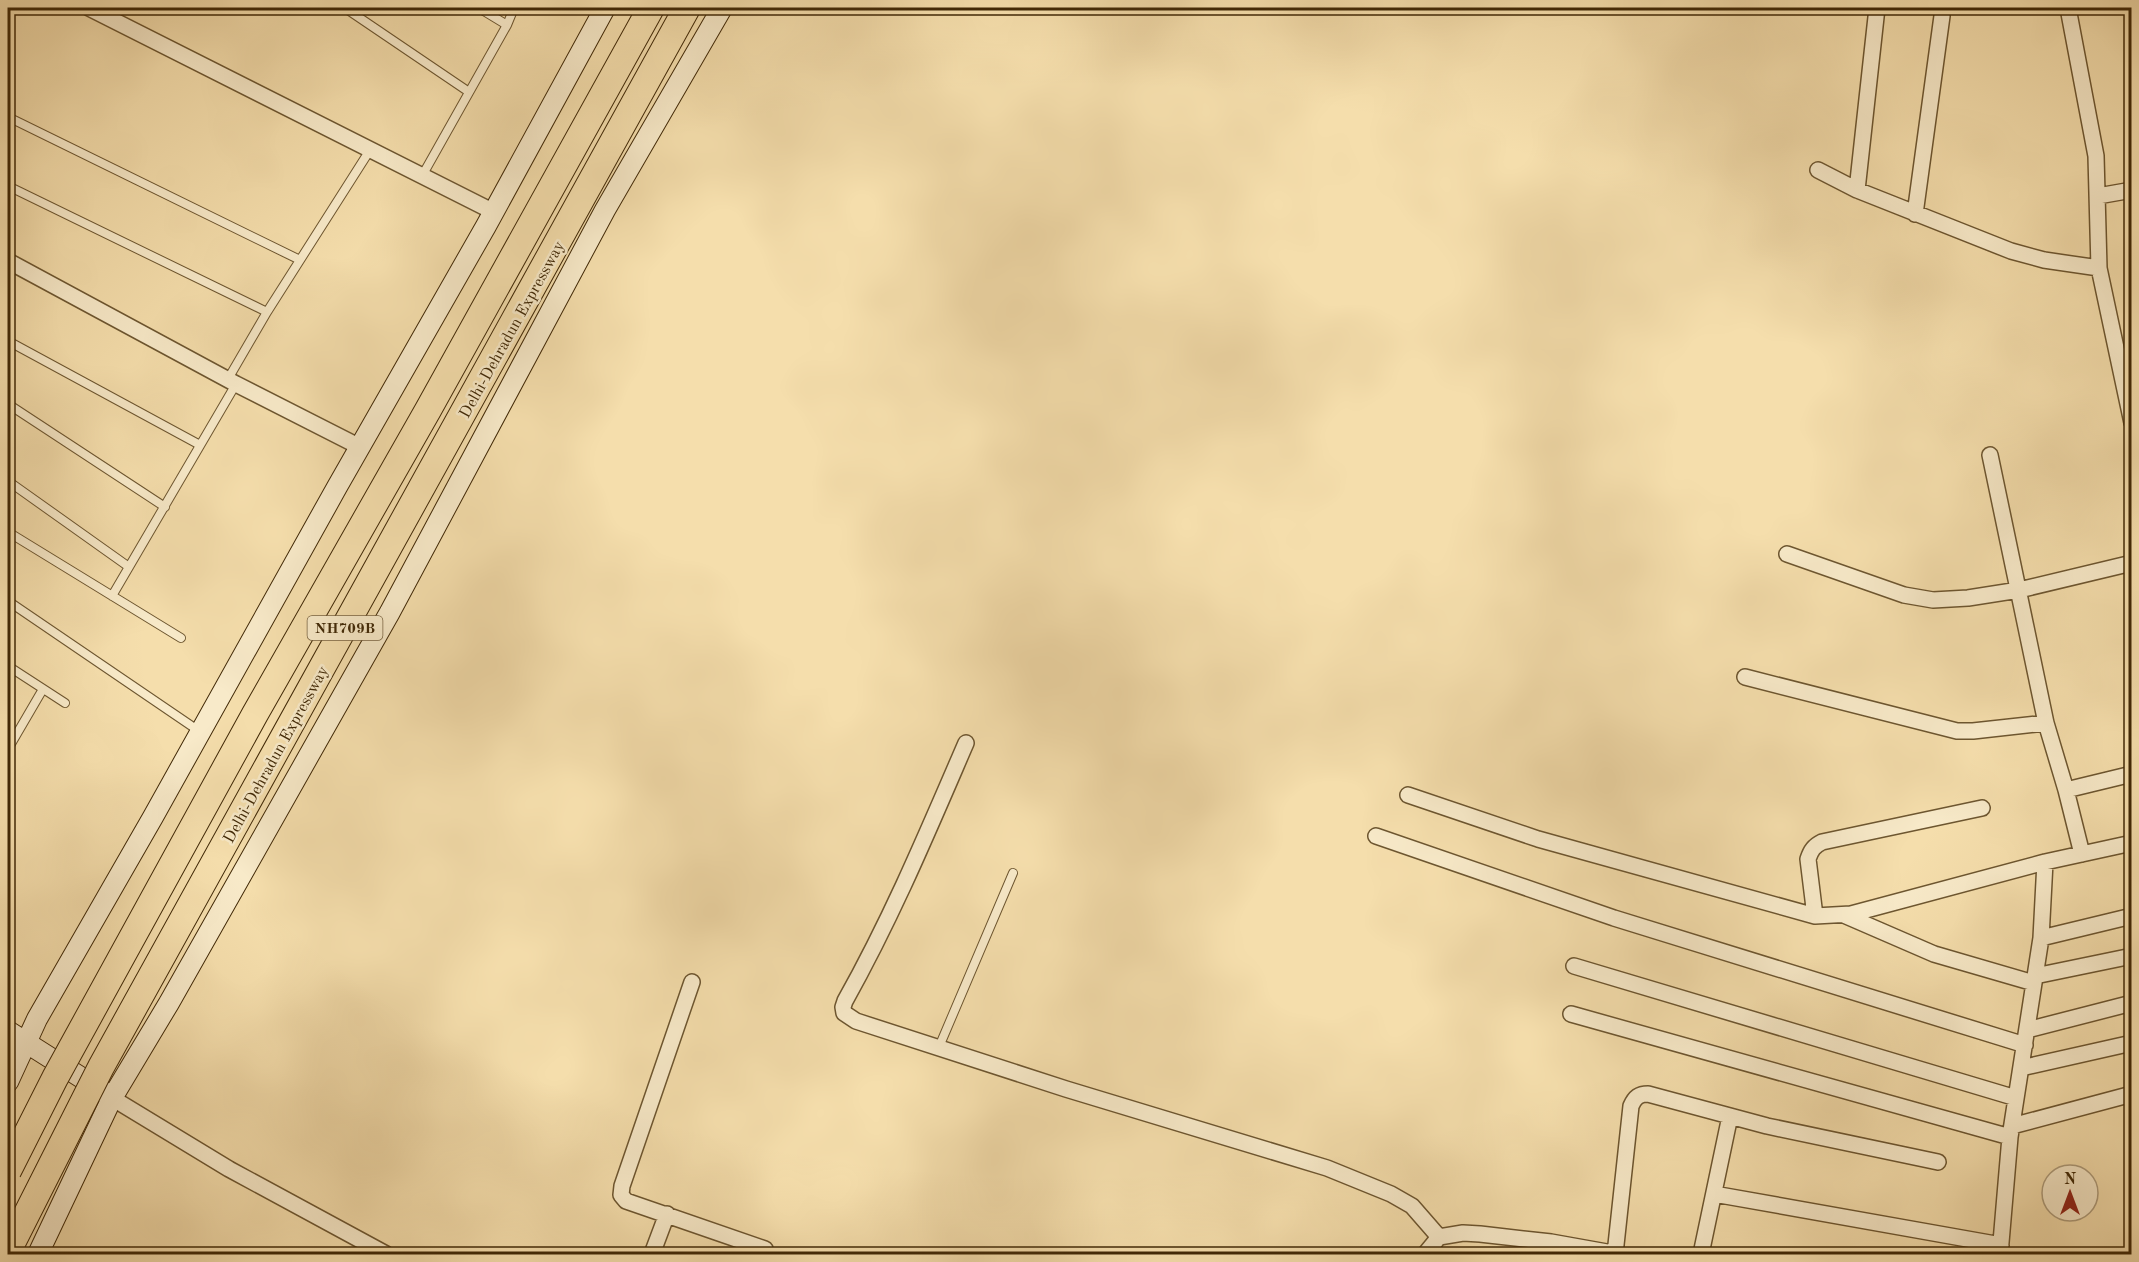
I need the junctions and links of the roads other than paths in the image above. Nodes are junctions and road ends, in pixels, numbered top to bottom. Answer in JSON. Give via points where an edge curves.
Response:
{"nodes":[{"id":1,"x":89,"y":8,"type":"edge"},
{"id":2,"x":345,"y":8,"type":"edge"},
{"id":3,"x":479,"y":8,"type":"edge"},
{"id":4,"x":514,"y":8,"type":"edge"},
{"id":5,"x":604,"y":8,"type":"edge"},
{"id":6,"x":651,"y":8,"type":"edge"},
{"id":7,"x":687,"y":8,"type":"edge"},
{"id":8,"x":722,"y":8,"type":"edge"},
{"id":9,"x":1877,"y":8,"type":"edge"},
{"id":10,"x":2068,"y":8,"type":"edge"},
{"id":11,"x":1942,"y":16,"type":"dead end"},
{"id":12,"x":507,"y":25,"type":"junction"},
{"id":13,"x":469,"y":92,"type":"junction"},
{"id":14,"x":8,"y":117,"type":"edge"},
{"id":15,"x":370,"y":150,"type":"junction"},
{"id":16,"x":1818,"y":170,"type":"dead end"},
{"id":17,"x":422,"y":176,"type":"junction"},
{"id":18,"x":8,"y":186,"type":"edge"},
{"id":19,"x":1857,"y":190,"type":"junction"},
{"id":20,"x":2132,"y":190,"type":"edge"},
{"id":21,"x":2098,"y":196,"type":"junction"},
{"id":22,"x":494,"y":212,"type":"junction"},
{"id":23,"x":1915,"y":214,"type":"junction"},
{"id":24,"x":300,"y":260,"type":"junction"},
{"id":25,"x":8,"y":261,"type":"edge"},
{"id":26,"x":2099,"y":268,"type":"junction"},
{"id":27,"x":267,"y":312,"type":"junction"},
{"id":28,"x":8,"y":342,"type":"edge"},
{"id":29,"x":232,"y":381,"type":"junction"},
{"id":30,"x":8,"y":404,"type":"edge"},
{"id":31,"x":2132,"y":423,"type":"edge"},
{"id":32,"x":200,"y":445,"type":"junction"},
{"id":33,"x":360,"y":447,"type":"junction"},
{"id":34,"x":1990,"y":455,"type":"dead end"},
{"id":35,"x":8,"y":481,"type":"edge"},
{"id":36,"x":165,"y":507,"type":"junction"},
{"id":37,"x":8,"y":531,"type":"edge"},
{"id":38,"x":1786,"y":554,"type":"dead end"},
{"id":39,"x":2132,"y":563,"type":"edge"},
{"id":40,"x":129,"y":567,"type":"junction"},
{"id":41,"x":2019,"y":590,"type":"junction"},
{"id":42,"x":112,"y":596,"type":"junction"},
{"id":43,"x":8,"y":602,"type":"edge"},
{"id":44,"x":181,"y":638,"type":"dead end"},
{"id":45,"x":8,"y":666,"type":"edge"},
{"id":46,"x":1745,"y":677,"type":"dead end"},
{"id":47,"x":43,"y":689,"type":"junction"},
{"id":48,"x":65,"y":703,"type":"dead end"},
{"id":49,"x":2046,"y":723,"type":"junction"},
{"id":50,"x":201,"y":732,"type":"junction"},
{"id":51,"x":966,"y":743,"type":"dead end"},
{"id":52,"x":8,"y":749,"type":"edge"},
{"id":53,"x":2132,"y":774,"type":"edge"},
{"id":54,"x":2066,"y":790,"type":"junction"},
{"id":55,"x":1408,"y":795,"type":"dead end"},
{"id":56,"x":1982,"y":808,"type":"dead end"},
{"id":57,"x":1376,"y":836,"type":"dead end"},
{"id":58,"x":2132,"y":843,"type":"edge"},
{"id":59,"x":2082,"y":854,"type":"junction"},
{"id":60,"x":2045,"y":862,"type":"junction"},
{"id":61,"x":1013,"y":873,"type":"dead end"},
{"id":62,"x":1844,"y":915,"type":"junction"},
{"id":63,"x":1815,"y":916,"type":"junction"},
{"id":64,"x":2132,"y":916,"type":"edge"},
{"id":65,"x":2041,"y":938,"type":"junction"},
{"id":66,"x":2132,"y":956,"type":"edge"},
{"id":67,"x":1574,"y":966,"type":"dead end"},
{"id":68,"x":2035,"y":980,"type":"junction"},
{"id":69,"x":692,"y":982,"type":"dead end"},
{"id":70,"x":2132,"y":1003,"type":"edge"},
{"id":71,"x":1570,"y":1014,"type":"dead end"},
{"id":72,"x":8,"y":1031,"type":"edge"},
{"id":73,"x":2026,"y":1037,"type":"junction"},
{"id":74,"x":26,"y":1042,"type":"junction"},
{"id":75,"x":2132,"y":1043,"type":"edge"},
{"id":76,"x":939,"y":1047,"type":"junction"},
{"id":77,"x":2021,"y":1068,"type":"junction"},
{"id":78,"x":8,"y":1082,"type":"edge"},
{"id":79,"x":2132,"y":1094,"type":"edge"},
{"id":80,"x":112,"y":1098,"type":"junction"},
{"id":81,"x":2016,"y":1098,"type":"junction"},
{"id":82,"x":1730,"y":1116,"type":"junction"},
{"id":83,"x":2011,"y":1131,"type":"junction"},
{"id":84,"x":1938,"y":1162,"type":"dead end"},
{"id":85,"x":8,"y":1172,"type":"edge"},
{"id":86,"x":1714,"y":1194,"type":"junction"},
{"id":87,"x":667,"y":1214,"type":"junction"},
{"id":88,"x":1439,"y":1237,"type":"junction"},
{"id":89,"x":765,"y":1249,"type":"dead end"},
{"id":90,"x":2001,"y":1250,"type":"edge"},
{"id":91,"x":8,"y":1251,"type":"edge"},
{"id":92,"x":38,"y":1254,"type":"edge"},
{"id":93,"x":386,"y":1254,"type":"edge"},
{"id":94,"x":652,"y":1254,"type":"edge"},
{"id":95,"x":1425,"y":1254,"type":"edge"},
{"id":96,"x":1616,"y":1254,"type":"edge"},
{"id":97,"x":1701,"y":1254,"type":"edge"}],
"edges":[{"from":1,"to":15,"type":"street"},
{"from":2,"to":13,"type":"lane"},
{"from":3,"to":12,"type":"lane"},
{"from":4,"to":12,"type":"lane"},
{"from":5,"to":22,"type":"street"},
{"from":6,"to":85,"type":"highway","name":"Delhi-Dehradun Expressway","number":"NH709B","bridge":true,"via":[[227,765],[55,1078]]},
{"from":7,"to":91,"type":"highway","name":"Delhi-Dehradun Expressway","number":"NH709B","bridge":true,"via":[[101,1066]]},
{"from":8,"to":80,"type":"street","via":[[605,210],[390,612],[170,1003]]},
{"from":9,"to":19,"type":"street"},
{"from":10,"to":21,"type":"street","via":[[2096,156]]},
{"from":11,"to":23,"type":"street"},
{"from":12,"to":13,"type":"lane"},
{"from":13,"to":17,"type":"lane"},
{"from":14,"to":24,"type":"lane"},
{"from":15,"to":17,"type":"street"},
{"from":15,"to":24,"type":"lane"},
{"from":16,"to":19,"type":"street"},
{"from":17,"to":22,"type":"street"},
{"from":18,"to":27,"type":"lane"},
{"from":19,"to":23,"type":"street"},
{"from":20,"to":21,"type":"street"},
{"from":21,"to":26,"type":"street"},
{"from":22,"to":33,"type":"street"},
{"from":23,"to":26,"type":"street","via":[[2028,257]]},
{"from":24,"to":27,"type":"lane"},
{"from":25,"to":29,"type":"street"},
{"from":26,"to":31,"type":"street"},
{"from":27,"to":29,"type":"lane"},
{"from":28,"to":32,"type":"lane"},
{"from":29,"to":32,"type":"lane"},
{"from":29,"to":33,"type":"street"},
{"from":30,"to":36,"type":"lane"},
{"from":32,"to":36,"type":"lane"},
{"from":33,"to":50,"type":"street"},
{"from":34,"to":41,"type":"street"},
{"from":35,"to":40,"type":"lane"},
{"from":36,"to":40,"type":"lane"},
{"from":37,"to":42,"type":"lane"},
{"from":38,"to":41,"type":"street","via":[[1904,595],[1932,600]]},
{"from":39,"to":41,"type":"street"},
{"from":40,"to":42,"type":"lane"},
{"from":41,"to":49,"type":"street"},
{"from":42,"to":44,"type":"lane"},
{"from":43,"to":50,"type":"lane"},
{"from":45,"to":47,"type":"lane"},
{"from":46,"to":49,"type":"street","via":[[1957,731]]},
{"from":47,"to":48,"type":"lane"},
{"from":47,"to":52,"type":"lane"},
{"from":49,"to":54,"type":"street"},
{"from":50,"to":74,"type":"street"},
{"from":51,"to":76,"type":"street","via":[[899,899],[843,1007],[844,1013],[856,1021]]},
{"from":53,"to":54,"type":"street"},
{"from":54,"to":59,"type":"street"},
{"from":55,"to":63,"type":"street","via":[[1538,839]]},
{"from":56,"to":63,"type":"street","via":[[1815,845],[1808,859]]},
{"from":57,"to":73,"type":"street","via":[[1614,918]]},
{"from":58,"to":59,"type":"street"},
{"from":59,"to":60,"type":"street"},
{"from":60,"to":62,"type":"street"},
{"from":60,"to":65,"type":"street"},
{"from":61,"to":76,"type":"lane"},
{"from":62,"to":63,"type":"street"},
{"from":62,"to":68,"type":"street","via":[[1934,954]]},
{"from":64,"to":65,"type":"street"},
{"from":65,"to":68,"type":"street"},
{"from":66,"to":68,"type":"street"},
{"from":67,"to":81,"type":"street"},
{"from":68,"to":73,"type":"street"},
{"from":69,"to":87,"type":"street","via":[[621,1191],[626,1200]]},
{"from":70,"to":73,"type":"street"},
{"from":71,"to":83,"type":"street"},
{"from":72,"to":74,"type":"street"},
{"from":73,"to":77,"type":"street"},
{"from":74,"to":78,"type":"street"},
{"from":74,"to":80,"type":"street"},
{"from":75,"to":77,"type":"street"},
{"from":76,"to":88,"type":"street","via":[[1327,1168],[1412,1206]]},
{"from":77,"to":81,"type":"street"},
{"from":79,"to":83,"type":"street"},
{"from":80,"to":92,"type":"street"},
{"from":80,"to":93,"type":"street"},
{"from":81,"to":83,"type":"street"},
{"from":82,"to":84,"type":"street"},
{"from":82,"to":86,"type":"street"},
{"from":82,"to":96,"type":"street","via":[[1648,1094],[1640,1094],[1634,1100]]},
{"from":83,"to":90,"type":"street"},
{"from":86,"to":90,"type":"street"},
{"from":86,"to":97,"type":"street"},
{"from":87,"to":89,"type":"street"},
{"from":87,"to":94,"type":"street"},
{"from":88,"to":95,"type":"street"},
{"from":88,"to":96,"type":"street","via":[[1480,1234]]}]}
